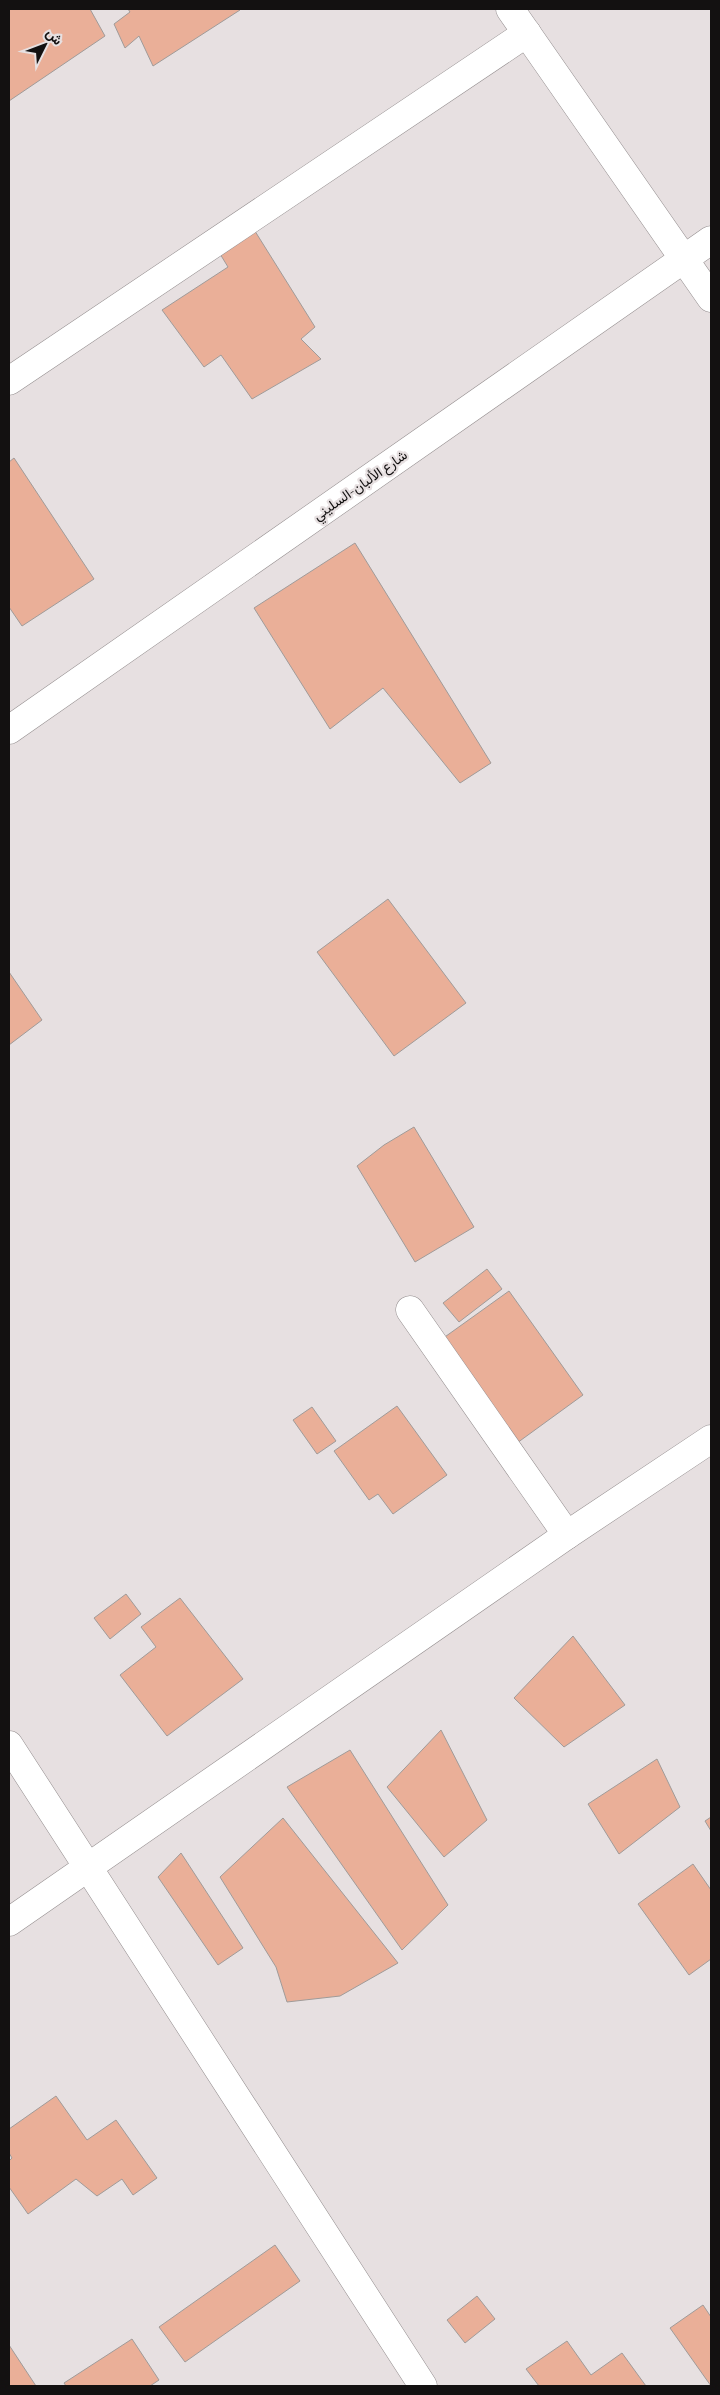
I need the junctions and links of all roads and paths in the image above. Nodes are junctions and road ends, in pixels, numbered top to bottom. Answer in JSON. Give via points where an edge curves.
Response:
{"nodes":[{"id":1,"x":510,"y":9,"type":"edge"},
{"id":2,"x":527,"y":33,"type":"junction"},
{"id":3,"x":711,"y":240,"type":"edge"},
{"id":4,"x":684,"y":259,"type":"junction"},
{"id":5,"x":711,"y":298,"type":"edge"},
{"id":6,"x":9,"y":381,"type":"edge"},
{"id":7,"x":9,"y":730,"type":"edge"},
{"id":8,"x":410,"y":1310,"type":"dead end"},
{"id":9,"x":711,"y":1439,"type":"edge"},
{"id":10,"x":567,"y":1535,"type":"junction"},
{"id":11,"x":9,"y":1745,"type":"edge"},
{"id":12,"x":88,"y":1867,"type":"junction"},
{"id":13,"x":9,"y":1922,"type":"edge"},
{"id":14,"x":423,"y":2386,"type":"edge"}],
"edges":[{"from":1,"to":2,"type":"street"},
{"from":2,"to":4,"type":"street"},
{"from":2,"to":6,"type":"street"},
{"from":3,"to":4,"type":"street","name":"شارع الألبان-السليني"},
{"from":4,"to":5,"type":"street"},
{"from":4,"to":7,"type":"street","name":"شارع الألبان-السليني"},
{"from":8,"to":10,"type":"street"},
{"from":9,"to":10,"type":"street"},
{"from":10,"to":12,"type":"street"},
{"from":11,"to":12,"type":"street"},
{"from":12,"to":13,"type":"street"},
{"from":12,"to":14,"type":"street"}]}
